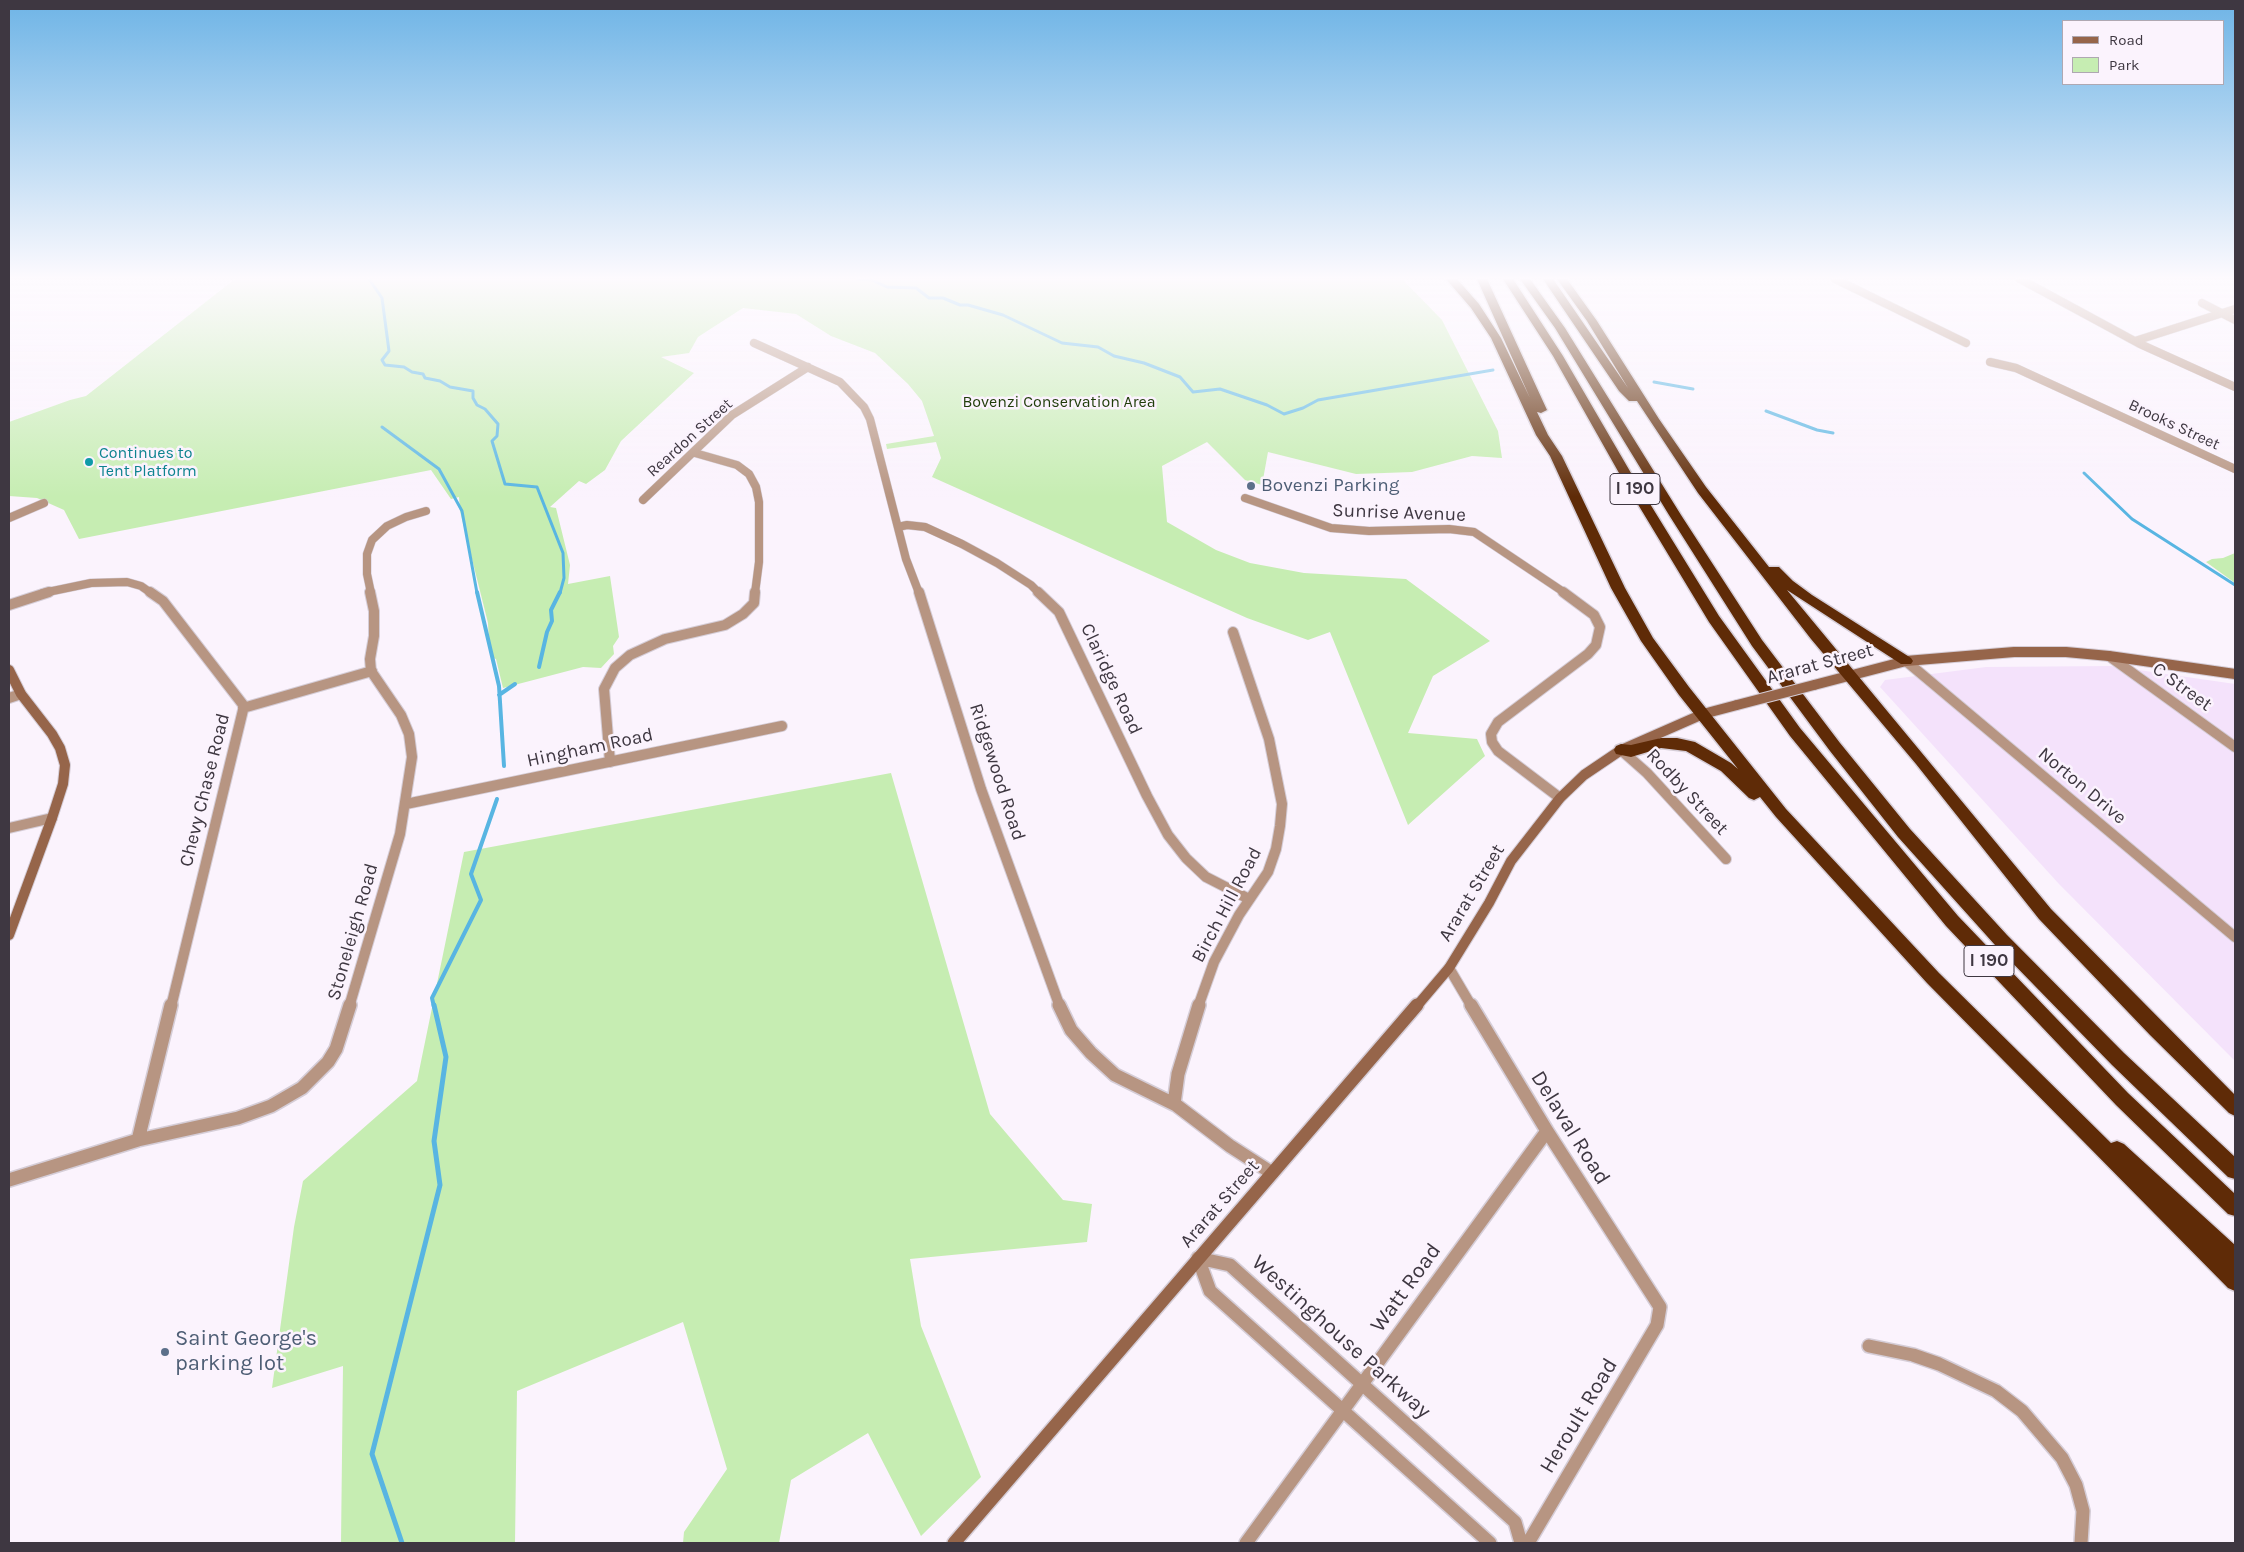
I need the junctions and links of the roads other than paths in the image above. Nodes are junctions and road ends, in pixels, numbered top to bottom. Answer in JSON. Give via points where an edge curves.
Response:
{"nodes":[{"id":1,"x":773,"y":351,"type":"edge"},
{"id":2,"x":1502,"y":351,"type":"edge"},
{"id":3,"x":1514,"y":351,"type":"edge"},
{"id":4,"x":1555,"y":351,"type":"edge"},
{"id":5,"x":1574,"y":351,"type":"edge"},
{"id":6,"x":1597,"y":351,"type":"edge"},
{"id":7,"x":1611,"y":351,"type":"edge"},
{"id":8,"x":2158,"y":351,"type":"edge"},
{"id":9,"x":1990,"y":362,"type":"dead end"},
{"id":10,"x":808,"y":367,"type":"junction"},
{"id":11,"x":2235,"y":387,"type":"edge"},
{"id":12,"x":1653,"y":419,"type":"junction"},
{"id":13,"x":695,"y":453,"type":"junction"},
{"id":14,"x":1556,"y":456,"type":"junction"},
{"id":15,"x":2235,"y":469,"type":"edge"},
{"id":16,"x":1244,"y":498,"type":"dead end"},
{"id":17,"x":643,"y":500,"type":"dead end"},
{"id":18,"x":44,"y":503,"type":"dead end"},
{"id":19,"x":426,"y":511,"type":"dead end"},
{"id":20,"x":9,"y":518,"type":"edge"},
{"id":21,"x":1729,"y":526,"type":"junction"},
{"id":22,"x":898,"y":527,"type":"junction"},
{"id":23,"x":9,"y":605,"type":"edge"},
{"id":24,"x":1233,"y":632,"type":"dead end"},
{"id":25,"x":2109,"y":656,"type":"junction"},
{"id":26,"x":1906,"y":662,"type":"junction"},
{"id":27,"x":9,"y":670,"type":"edge"},
{"id":28,"x":372,"y":672,"type":"junction"},
{"id":29,"x":1849,"y":674,"type":"junction"},
{"id":30,"x":2235,"y":674,"type":"edge"},
{"id":31,"x":21,"y":694,"type":"junction"},
{"id":32,"x":9,"y":698,"type":"edge"},
{"id":33,"x":243,"y":708,"type":"junction"},
{"id":34,"x":1703,"y":714,"type":"junction"},
{"id":35,"x":782,"y":726,"type":"dead end"},
{"id":36,"x":2235,"y":746,"type":"edge"},
{"id":37,"x":1621,"y":750,"type":"junction"},
{"id":38,"x":610,"y":762,"type":"junction"},
{"id":39,"x":1560,"y":798,"type":"junction"},
{"id":40,"x":406,"y":804,"type":"junction"},
{"id":41,"x":52,"y":818,"type":"junction"},
{"id":42,"x":9,"y":828,"type":"edge"},
{"id":43,"x":1808,"y":844,"type":"junction"},
{"id":44,"x":1726,"y":859,"type":"dead end"},
{"id":45,"x":1249,"y":899,"type":"junction"},
{"id":46,"x":9,"y":935,"type":"edge"},
{"id":47,"x":2235,"y":937,"type":"edge"},
{"id":48,"x":1449,"y":968,"type":"junction"},
{"id":49,"x":1933,"y":978,"type":"junction"},
{"id":50,"x":1176,"y":1106,"type":"junction"},
{"id":51,"x":2235,"y":1107,"type":"edge"},
{"id":52,"x":1547,"y":1131,"type":"junction"},
{"id":53,"x":138,"y":1140,"type":"junction"},
{"id":54,"x":2235,"y":1170,"type":"edge"},
{"id":55,"x":1272,"y":1173,"type":"junction"},
{"id":56,"x":9,"y":1180,"type":"edge"},
{"id":57,"x":2235,"y":1207,"type":"edge"},
{"id":58,"x":1198,"y":1258,"type":"junction"},
{"id":59,"x":2235,"y":1258,"type":"edge"},
{"id":60,"x":2235,"y":1281,"type":"edge"},
{"id":61,"x":1660,"y":1307,"type":"joint"},
{"id":62,"x":1869,"y":1346,"type":"dead end"},
{"id":63,"x":1362,"y":1385,"type":"junction"},
{"id":64,"x":1342,"y":1412,"type":"junction"},
{"id":65,"x":954,"y":1543,"type":"edge"},
{"id":66,"x":1246,"y":1543,"type":"edge"},
{"id":67,"x":1490,"y":1543,"type":"edge"},
{"id":68,"x":1521,"y":1543,"type":"edge"},
{"id":69,"x":1528,"y":1543,"type":"edge"},
{"id":70,"x":2081,"y":1543,"type":"edge"}],
"edges":[{"from":1,"to":10,"type":"street","name":"Ridgewood Road"},
{"from":2,"to":14,"type":"highway"},
{"from":3,"to":14,"type":"highway","via":[[1556,446]]},
{"from":4,"to":57,"type":"highway","number":"I 190","via":[[1714,619],[1795,732],[1952,921],[2099,1076]]},
{"from":5,"to":54,"type":"highway","number":"I 190","via":[[1757,643],[1904,833],[2001,940],[2112,1053]]},
{"from":6,"to":12,"type":"highway","via":[[1623,389]]},
{"from":7,"to":12,"type":"highway"},
{"from":8,"to":11,"type":"street"},
{"from":9,"to":15,"type":"street","name":"Brooks Street","via":[[2016,368]]},
{"from":10,"to":13,"type":"street","name":"Reardon Street","via":[[732,415]]},
{"from":10,"to":22,"type":"street","name":"Ridgewood Road","via":[[840,382],[864,407],[870,419]]},
{"from":12,"to":21,"type":"highway"},
{"from":13,"to":17,"type":"street","name":"Reardon Street"},
{"from":13,"to":38,"type":"street","via":[[737,465],[749,474],[756,486],[759,562],[754,602],[743,614],[724,625],[666,638],[630,655],[615,668],[604,689]]},
{"from":14,"to":34,"type":"highway","via":[[1639,626],[1662,662]]},
{"from":16,"to":39,"type":"street","name":"Sunrise Avenue","via":[[1330,528],[1474,532],[1587,608],[1600,627],[1599,638],[1593,648],[1498,722],[1491,734],[1498,751]]},
{"from":18,"to":20,"type":"street"},
{"from":19,"to":28,"type":"street","via":[[387,526],[369,547],[367,574],[374,623]]},
{"from":21,"to":26,"type":"highway","via":[[1751,542],[1794,588]]},
{"from":21,"to":29,"type":"highway"},
{"from":22,"to":45,"type":"street","name":"Claridge Road","via":[[925,526],[962,544],[1026,581],[1060,612],[1168,836],[1206,877]]},
{"from":22,"to":50,"type":"street","name":"Ridgewood Road","via":[[980,789],[1058,1003],[1071,1030],[1115,1075]]},
{"from":23,"to":33,"type":"street","name":"Chevy Chase Road","via":[[43,593],[91,583],[127,582],[140,586],[163,601]]},
{"from":24,"to":45,"type":"street","name":"Birch Hill Road","via":[[1258,700],[1282,804],[1276,849],[1268,872]]},
{"from":25,"to":26,"type":"main road","name":"Ararat Street","via":[[2014,652],[1965,654]]},
{"from":25,"to":30,"type":"main road","name":"Ararat Street"},
{"from":25,"to":36,"type":"street","name":"C Street"},
{"from":26,"to":29,"type":"main road","name":"Ararat Street"},
{"from":26,"to":47,"type":"street","name":"Norton Drive"},
{"from":27,"to":31,"type":"main road"},
{"from":28,"to":33,"type":"street"},
{"from":28,"to":40,"type":"street","name":"Stoneleigh Road","via":[[402,715],[409,734],[412,757]]},
{"from":29,"to":34,"type":"main road","name":"Ararat Street","bridge":true},
{"from":29,"to":51,"type":"highway","via":[[2045,914]]},
{"from":31,"to":32,"type":"street"},
{"from":31,"to":41,"type":"main road","via":[[52,734],[65,765],[63,784]]},
{"from":33,"to":53,"type":"street","name":"Chevy Chase Road"},
{"from":34,"to":37,"type":"main road","name":"Ararat Street"},
{"from":34,"to":43,"type":"highway"},
{"from":35,"to":38,"type":"street","name":"Hingham Road"},
{"from":37,"to":39,"type":"main road","name":"Ararat Street","via":[[1584,775]]},
{"from":37,"to":43,"type":"highway","via":[[1677,743],[1690,746],[1726,767]]},
{"from":37,"to":44,"type":"street","name":"Rodby Street","via":[[1647,773]]},
{"from":38,"to":40,"type":"street","name":"Hingham Road"},
{"from":39,"to":48,"type":"main road","name":"Ararat Street","via":[[1511,860]]},
{"from":40,"to":53,"type":"street","name":"Stoneleigh Road","via":[[345,1020],[336,1049],[328,1062],[302,1088],[271,1106],[238,1118]]},
{"from":41,"to":42,"type":"street"},
{"from":41,"to":46,"type":"main road"},
{"from":43,"to":49,"type":"highway"},
{"from":45,"to":50,"type":"street","name":"Birch Hill Road","via":[[1214,962],[1204,988],[1178,1074]]},
{"from":48,"to":52,"type":"street","name":"Delaval Road"},
{"from":48,"to":55,"type":"main road","name":"Ararat Street"},
{"from":49,"to":59,"type":"highway"},
{"from":49,"to":60,"type":"highway"},
{"from":50,"to":55,"type":"street","name":"Ridgewood Road"},
{"from":52,"to":61,"type":"street","name":"Delaval Road"},
{"from":52,"to":63,"type":"street","name":"Watt Road"},
{"from":53,"to":56,"type":"street","name":"Stoneleigh Road"},
{"from":55,"to":58,"type":"main road","name":"Ararat Street"},
{"from":58,"to":63,"type":"street","name":"Westinghouse Parkway","via":[[1230,1265]]},
{"from":58,"to":64,"type":"street","via":[[1210,1290]]},
{"from":58,"to":65,"type":"main road","name":"Ararat Street"},
{"from":61,"to":69,"type":"street","name":"Heroult Road","via":[[1657,1325]]},
{"from":62,"to":70,"type":"street","via":[[1940,1364],[1996,1391],[2022,1411],[2062,1458],[2076,1486],[2082,1512]]},
{"from":63,"to":64,"type":"street","name":"Watt Road"},
{"from":63,"to":68,"type":"street","name":"Westinghouse Parkway","via":[[1515,1522]]},
{"from":64,"to":66,"type":"street","name":"Watt Road"},
{"from":64,"to":67,"type":"street"}]}
